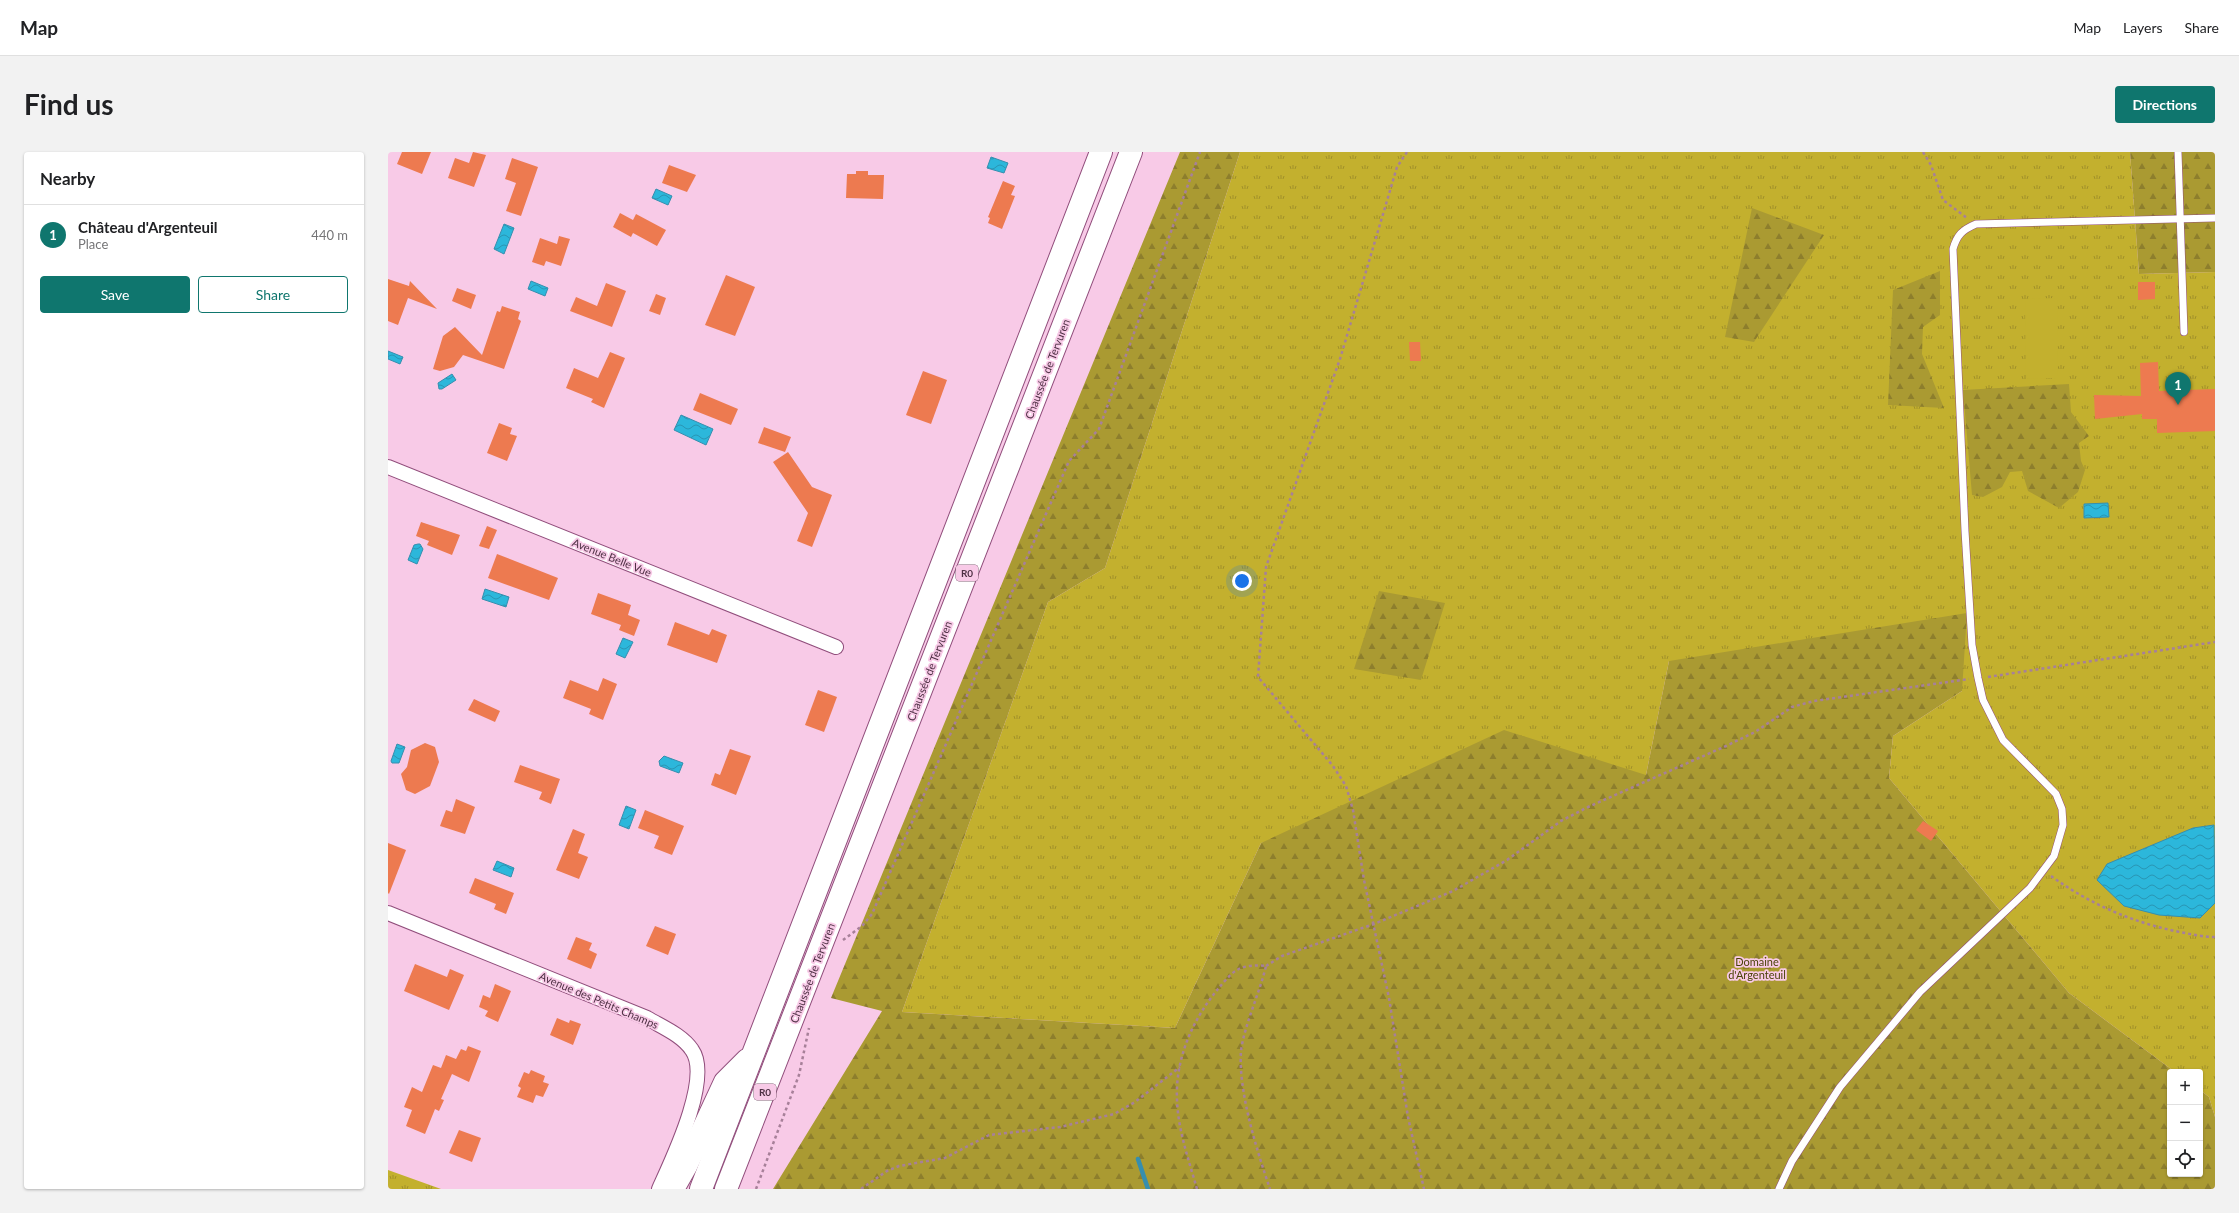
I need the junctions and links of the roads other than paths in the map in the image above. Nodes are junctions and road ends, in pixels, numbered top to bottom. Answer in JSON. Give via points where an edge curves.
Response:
{"nodes":[{"id":1,"x":1101,"y":152,"type":"edge"},
{"id":2,"x":1131,"y":152,"type":"edge"},
{"id":3,"x":2178,"y":152,"type":"edge"},
{"id":4,"x":2215,"y":218,"type":"edge"},
{"id":5,"x":2180,"y":220,"type":"junction"},
{"id":6,"x":2184,"y":332,"type":"dead end"},
{"id":7,"x":388,"y":467,"type":"edge"},
{"id":8,"x":836,"y":648,"type":"dead end"},
{"id":9,"x":388,"y":912,"type":"edge"},
{"id":10,"x":752,"y":1055,"type":"junction"},
{"id":11,"x":659,"y":1189,"type":"edge"},
{"id":12,"x":673,"y":1189,"type":"edge"},
{"id":13,"x":701,"y":1189,"type":"edge"},
{"id":14,"x":726,"y":1189,"type":"edge"},
{"id":15,"x":1779,"y":1189,"type":"edge"}],
"edges":[{"from":1,"to":10,"type":"highway","number":"R0"},
{"from":2,"to":14,"type":"highway","name":"Chaussée de Tervuren","number":"R0"},
{"from":3,"to":5,"type":"lane"},
{"from":4,"to":5,"type":"lane"},
{"from":5,"to":6,"type":"lane"},
{"from":5,"to":15,"type":"lane","via":[[1976,224],[1964,229],[1956,237],[1953,249],[1965,531],[1972,645],[1978,678],[1983,700],[2003,740],[2056,794],[2062,809],[2064,825],[2054,856],[2030,888],[1920,992],[1840,1087],[1792,1161]]},
{"from":7,"to":8,"type":"street","name":"Avenue Belle Vue"},
{"from":9,"to":11,"type":"street","name":"Avenue des Petits Champs","via":[[647,1018],[682,1039],[693,1051],[696,1091],[679,1142]]},
{"from":10,"to":12,"type":"highway","via":[[725,1082]]},
{"from":10,"to":13,"type":"highway","number":"R0"}]}
